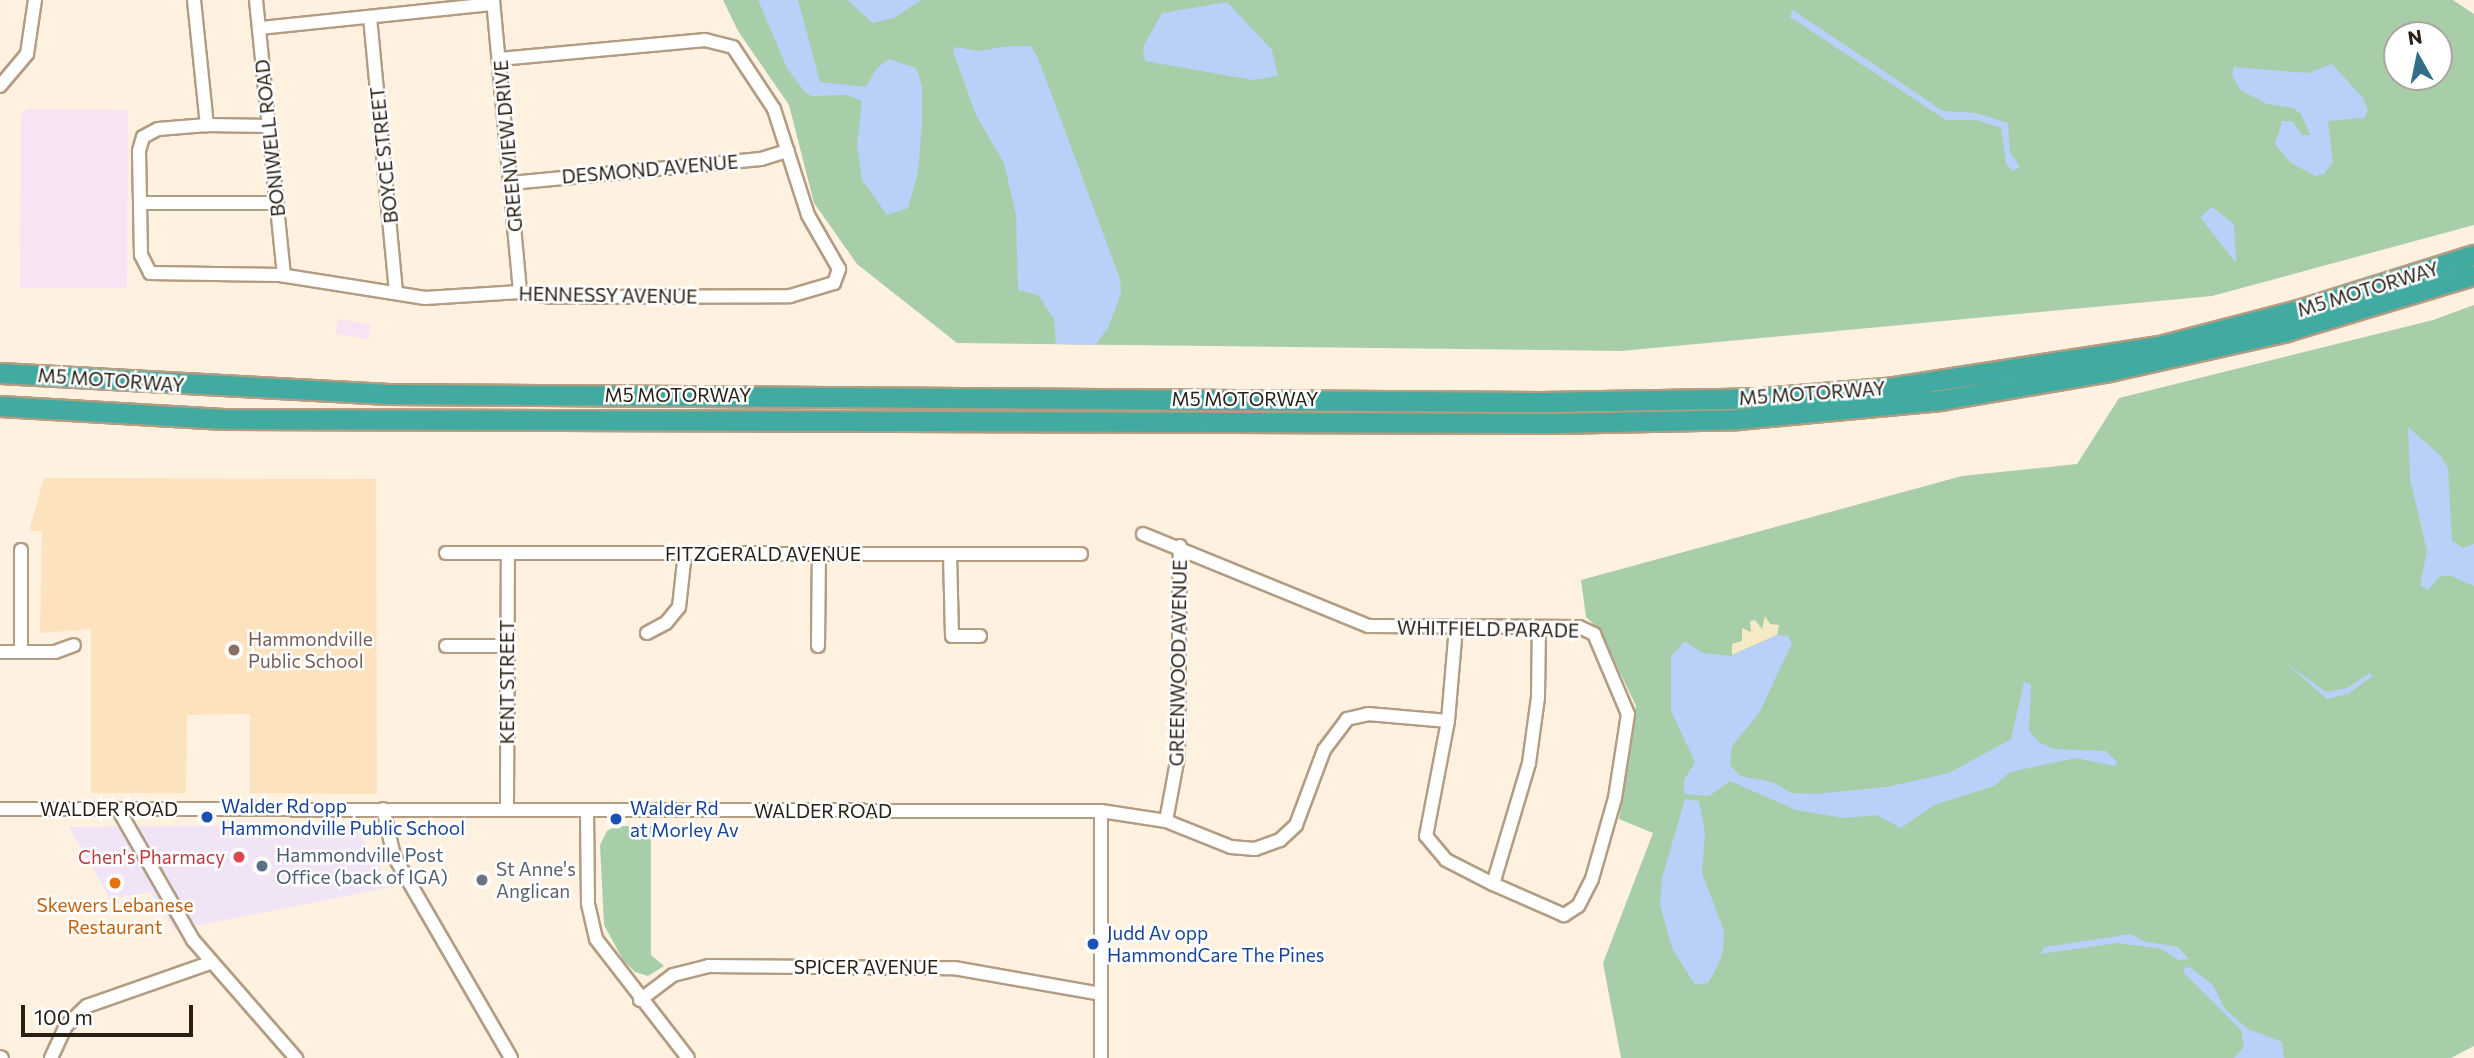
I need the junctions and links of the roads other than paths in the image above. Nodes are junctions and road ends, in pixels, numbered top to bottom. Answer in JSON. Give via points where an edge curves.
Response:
{"nodes":[{"id":1,"x":35,"y":0,"type":"edge"},
{"id":2,"x":194,"y":0,"type":"edge"},
{"id":3,"x":256,"y":0,"type":"edge"},
{"id":4,"x":493,"y":2,"type":"edge"},
{"id":5,"x":370,"y":18,"type":"junction"},
{"id":6,"x":260,"y":28,"type":"junction"},
{"id":7,"x":500,"y":58,"type":"junction"},
{"id":8,"x":0,"y":86,"type":"edge"},
{"id":9,"x":206,"y":125,"type":"junction"},
{"id":10,"x":270,"y":126,"type":"junction"},
{"id":11,"x":788,"y":151,"type":"junction"},
{"id":12,"x":511,"y":183,"type":"junction"},
{"id":13,"x":140,"y":203,"type":"junction"},
{"id":14,"x":277,"y":203,"type":"junction"},
{"id":15,"x":2474,"y":255,"type":"edge"},
{"id":16,"x":2474,"y":275,"type":"edge"},
{"id":17,"x":284,"y":276,"type":"junction"},
{"id":18,"x":520,"y":292,"type":"junction"},
{"id":19,"x":396,"y":293,"type":"junction"},
{"id":20,"x":0,"y":373,"type":"edge"},
{"id":21,"x":0,"y":406,"type":"edge"},
{"id":22,"x":1143,"y":534,"type":"dead end"},
{"id":23,"x":1180,"y":547,"type":"junction"},
{"id":24,"x":21,"y":550,"type":"dead end"},
{"id":25,"x":446,"y":553,"type":"dead end"},
{"id":26,"x":508,"y":553,"type":"junction"},
{"id":27,"x":685,"y":553,"type":"junction"},
{"id":28,"x":819,"y":554,"type":"junction"},
{"id":29,"x":950,"y":554,"type":"junction"},
{"id":30,"x":1081,"y":554,"type":"dead end"},
{"id":31,"x":1456,"y":627,"type":"junction"},
{"id":32,"x":1539,"y":627,"type":"junction"},
{"id":33,"x":646,"y":633,"type":"dead end"},
{"id":34,"x":981,"y":636,"type":"dead end"},
{"id":35,"x":74,"y":645,"type":"dead end"},
{"id":36,"x":446,"y":646,"type":"dead end"},
{"id":37,"x":508,"y":646,"type":"junction"},
{"id":38,"x":818,"y":646,"type":"dead end"},
{"id":39,"x":0,"y":652,"type":"edge"},
{"id":40,"x":21,"y":652,"type":"junction"},
{"id":41,"x":1448,"y":721,"type":"junction"},
{"id":42,"x":0,"y":809,"type":"edge"},
{"id":43,"x":118,"y":809,"type":"junction"},
{"id":44,"x":383,"y":809,"type":"junction"},
{"id":45,"x":506,"y":810,"type":"junction"},
{"id":46,"x":587,"y":810,"type":"junction"},
{"id":47,"x":1101,"y":811,"type":"junction"},
{"id":48,"x":1166,"y":821,"type":"junction"},
{"id":49,"x":1493,"y":884,"type":"junction"},
{"id":50,"x":210,"y":963,"type":"junction"},
{"id":51,"x":1101,"y":994,"type":"junction"},
{"id":52,"x":640,"y":1000,"type":"junction"},
{"id":53,"x":51,"y":1058,"type":"edge"},
{"id":54,"x":296,"y":1058,"type":"edge"},
{"id":55,"x":511,"y":1058,"type":"edge"},
{"id":56,"x":688,"y":1058,"type":"edge"},
{"id":57,"x":1101,"y":1058,"type":"edge"}],
"edges":[{"from":1,"to":8,"type":"street","via":[[27,54]]},
{"from":2,"to":9,"type":"street"},
{"from":3,"to":6,"type":"street","name":"BONIWELL ROAD"},
{"from":4,"to":5,"type":"street"},
{"from":4,"to":7,"type":"street","name":"GREENVIEW DRIVE"},
{"from":5,"to":6,"type":"street"},
{"from":5,"to":19,"type":"street","name":"BOYCE STREET"},
{"from":6,"to":10,"type":"street","name":"BONIWELL ROAD"},
{"from":7,"to":11,"type":"street","name":"HENNESSY AVENUE","via":[[718,40],[733,47],[774,109]]},
{"from":7,"to":12,"type":"street","name":"GREENVIEW DRIVE"},
{"from":9,"to":10,"type":"street","name":"HENNESSY AVENUE"},
{"from":9,"to":13,"type":"street","name":"HENNESSY AVENUE","via":[[158,129],[143,137]]},
{"from":10,"to":14,"type":"street","name":"BONIWELL ROAD"},
{"from":11,"to":12,"type":"street","name":"DESMOND AVENUE","via":[[761,159]]},
{"from":11,"to":18,"type":"street","name":"HENNESSY AVENUE","via":[[808,215],[839,269],[834,283],[821,290],[790,296],[551,297]]},
{"from":12,"to":18,"type":"street","name":"GREENVIEW DRIVE"},
{"from":13,"to":14,"type":"street"},
{"from":13,"to":17,"type":"street","name":"HENNESSY AVENUE","via":[[141,255],[150,273]]},
{"from":14,"to":17,"type":"street","name":"BONIWELL ROAD"},
{"from":15,"to":20,"type":"highway","name":"M5 MOTORWAY","via":[[2298,310],[2159,346],[1894,387],[1761,398],[1541,402],[388,394]]},
{"from":16,"to":21,"type":"highway","name":"M5 MOTORWAY","via":[[2310,325],[2110,371],[1941,400],[1738,419],[1616,423],[224,419]]},
{"from":17,"to":19,"type":"street","name":"HENNESSY AVENUE"},
{"from":18,"to":19,"type":"street","name":"HENNESSY AVENUE","via":[[425,298]]},
{"from":22,"to":23,"type":"street","name":"WHITFIELD PARADE"},
{"from":23,"to":31,"type":"street","name":"WHITFIELD PARADE","via":[[1368,626]]},
{"from":23,"to":48,"type":"street","name":"GREENWOOD AVENUE","via":[[1178,756]]},
{"from":24,"to":40,"type":"street"},
{"from":25,"to":26,"type":"street","name":"FITZGERALD AVENUE"},
{"from":26,"to":27,"type":"street","name":"FITZGERALD AVENUE"},
{"from":26,"to":37,"type":"street","name":"KENT STREET"},
{"from":27,"to":28,"type":"street","name":"FITZGERALD AVENUE"},
{"from":27,"to":33,"type":"street","via":[[679,607],[666,622]]},
{"from":28,"to":29,"type":"street","name":"FITZGERALD AVENUE"},
{"from":28,"to":38,"type":"street"},
{"from":29,"to":30,"type":"street","name":"FITZGERALD AVENUE"},
{"from":29,"to":34,"type":"street","via":[[952,636]]},
{"from":31,"to":32,"type":"street","name":"WHITFIELD PARADE"},
{"from":31,"to":41,"type":"street"},
{"from":32,"to":49,"type":"street","via":[[1532,746],[1516,816]]},
{"from":32,"to":49,"type":"street","name":"WHITFIELD PARADE","via":[[1585,628],[1597,639],[1628,708],[1618,783],[1592,879],[1574,911],[1553,913]]},
{"from":35,"to":40,"type":"street","via":[[55,652]]},
{"from":36,"to":37,"type":"street"},
{"from":37,"to":45,"type":"street","name":"KENT STREET"},
{"from":39,"to":40,"type":"street"},
{"from":41,"to":48,"type":"street","name":"WALDER ROAD","via":[[1367,714],[1347,719],[1324,750],[1300,819],[1268,846],[1231,847]]},
{"from":41,"to":49,"type":"street","via":[[1426,835],[1446,860]]},
{"from":42,"to":43,"type":"street","name":"WALDER ROAD"},
{"from":43,"to":44,"type":"street","name":"WALDER ROAD"},
{"from":43,"to":50,"type":"street"},
{"from":44,"to":45,"type":"street","name":"WALDER ROAD"},
{"from":44,"to":55,"type":"street","via":[[394,856]]},
{"from":45,"to":46,"type":"street","name":"WALDER ROAD"},
{"from":46,"to":47,"type":"street","name":"WALDER ROAD"},
{"from":46,"to":52,"type":"street","via":[[592,929],[607,959]]},
{"from":47,"to":48,"type":"street","name":"WALDER ROAD"},
{"from":47,"to":51,"type":"street"},
{"from":50,"to":53,"type":"street","via":[[87,1006],[66,1026]]},
{"from":50,"to":54,"type":"street"},
{"from":51,"to":52,"type":"street","name":"SPICER AVENUE","via":[[954,968],[708,967],[673,975]]},
{"from":51,"to":57,"type":"street"},
{"from":52,"to":56,"type":"street"}]}
